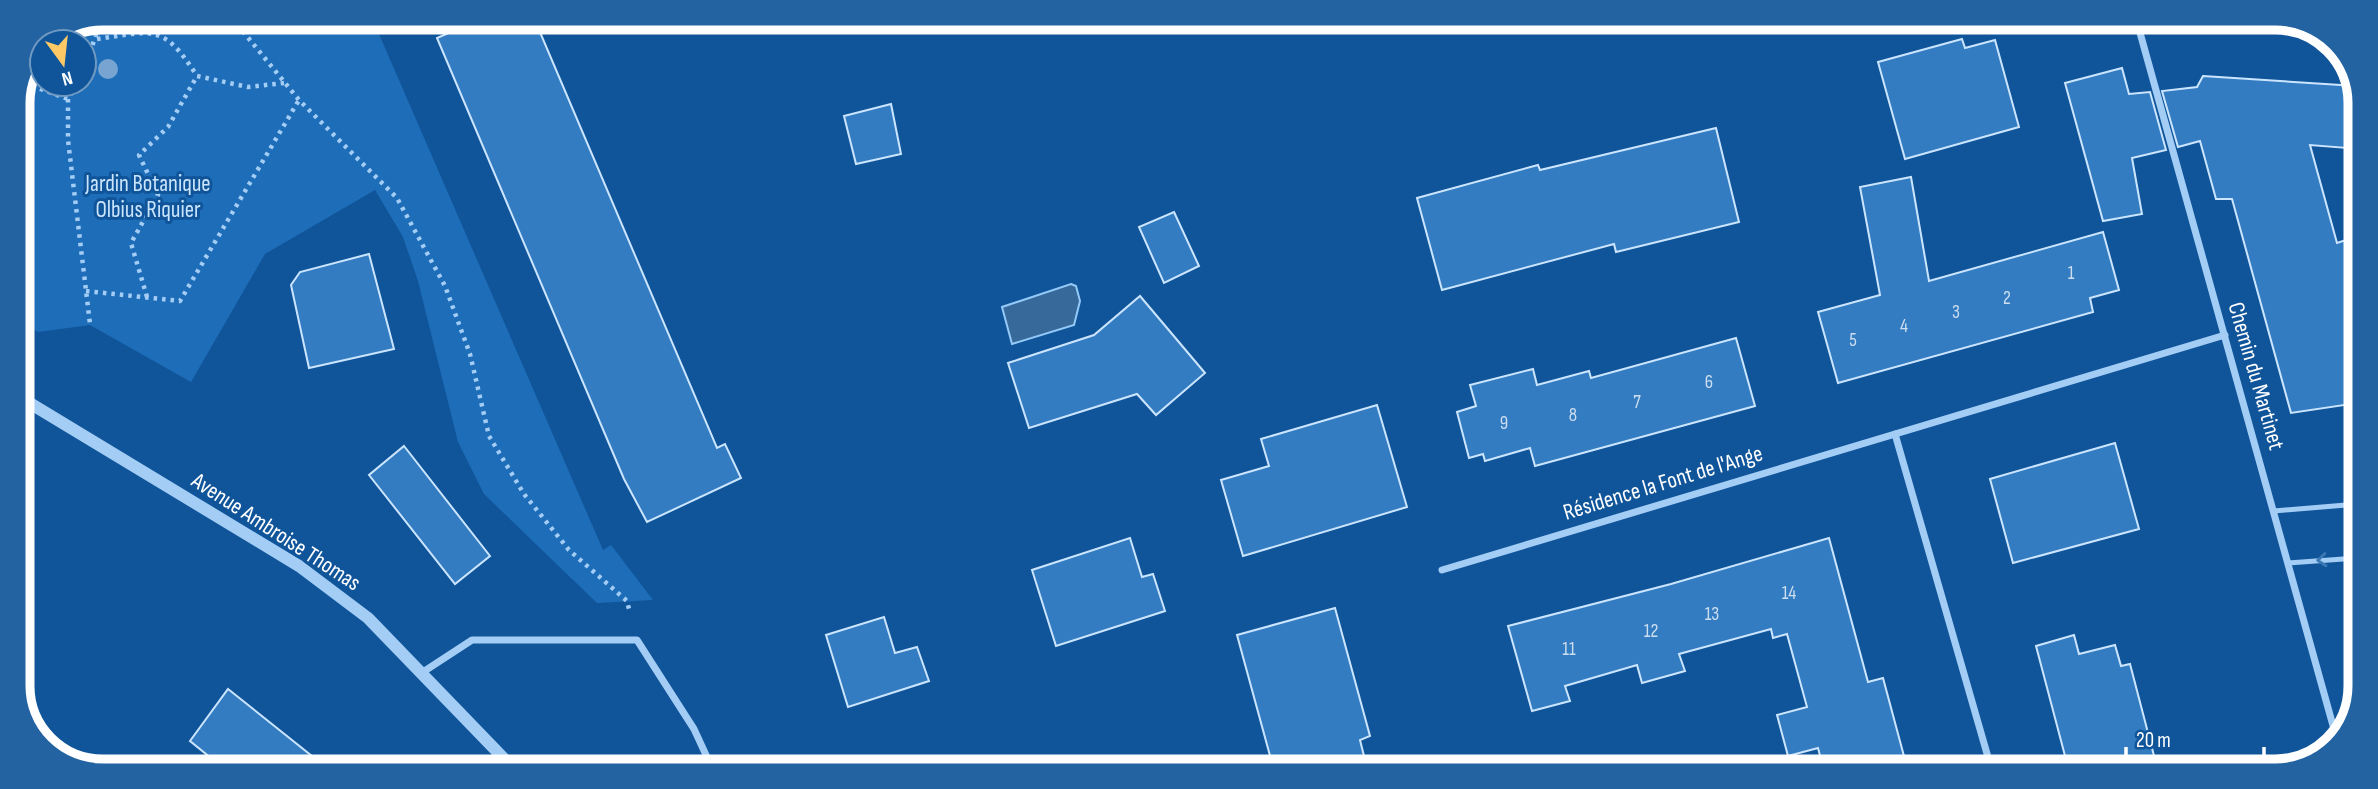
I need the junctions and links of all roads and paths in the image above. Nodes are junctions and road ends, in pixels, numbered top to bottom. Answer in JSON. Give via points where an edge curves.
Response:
{"nodes":[{"id":1,"x":242,"y":30,"type":"edge"},
{"id":2,"x":2139,"y":30,"type":"edge"},
{"id":3,"x":98,"y":39,"type":"edge"},
{"id":4,"x":197,"y":76,"type":"junction"},
{"id":5,"x":285,"y":83,"type":"junction"},
{"id":6,"x":32,"y":86,"type":"edge"},
{"id":7,"x":68,"y":99,"type":"joint"},
{"id":8,"x":299,"y":100,"type":"junction"},
{"id":9,"x":86,"y":291,"type":"junction"},
{"id":10,"x":147,"y":297,"type":"junction"},
{"id":11,"x":90,"y":324,"type":"dead end"},
{"id":12,"x":2225,"y":335,"type":"junction"},
{"id":13,"x":30,"y":403,"type":"edge"},
{"id":14,"x":1895,"y":434,"type":"junction"},
{"id":15,"x":2348,"y":505,"type":"edge"},
{"id":16,"x":2274,"y":511,"type":"junction"},
{"id":17,"x":2348,"y":559,"type":"edge"},
{"id":18,"x":2288,"y":563,"type":"junction"},
{"id":19,"x":1443,"y":570,"type":"dead end"},
{"id":20,"x":637,"y":640,"type":"junction"},
{"id":21,"x":422,"y":672,"type":"junction"},
{"id":22,"x":2334,"y":729,"type":"edge"},
{"id":23,"x":504,"y":759,"type":"edge"},
{"id":24,"x":708,"y":759,"type":"edge"},
{"id":25,"x":1989,"y":759,"type":"edge"}],
"edges":[{"from":1,"to":5,"type":"path"},
{"from":2,"to":12,"type":"street","name":"Chemin du Martinet"},
{"from":3,"to":4,"type":"path","via":[[149,32],[177,45]]},
{"from":4,"to":5,"type":"path","via":[[248,87]]},
{"from":4,"to":10,"type":"path","via":[[168,127],[139,155],[158,195],[131,243]]},
{"from":5,"to":8,"type":"path"},
{"from":6,"to":7,"type":"path"},
{"from":7,"to":9,"type":"path","via":[[68,140]]},
{"from":8,"to":10,"type":"path","via":[[180,301]]},
{"from":8,"to":20,"type":"path","via":[[397,198],[449,298],[470,354],[489,436],[524,494],[569,550],[627,601]]},
{"from":9,"to":10,"type":"path"},
{"from":9,"to":11,"type":"path"},
{"from":12,"to":14,"type":"street","name":"Résidence la Font de l'Ange"},
{"from":12,"to":16,"type":"street","name":"Chemin du Martinet"},
{"from":13,"to":21,"type":"street","name":"Avenue Ambroise Thomas","via":[[299,566],[368,618]]},
{"from":14,"to":19,"type":"street","name":"Résidence la Font de l'Ange"},
{"from":14,"to":25,"type":"street"},
{"from":15,"to":16,"type":"lane"},
{"from":16,"to":18,"type":"street","name":"Chemin du Martinet"},
{"from":17,"to":18,"type":"lane","one_way":true},
{"from":18,"to":22,"type":"street","name":"Chemin du Martinet"},
{"from":20,"to":21,"type":"street","via":[[472,640]]},
{"from":20,"to":24,"type":"street"},
{"from":21,"to":23,"type":"street","name":"Avenue Ambroise Thomas"}]}
